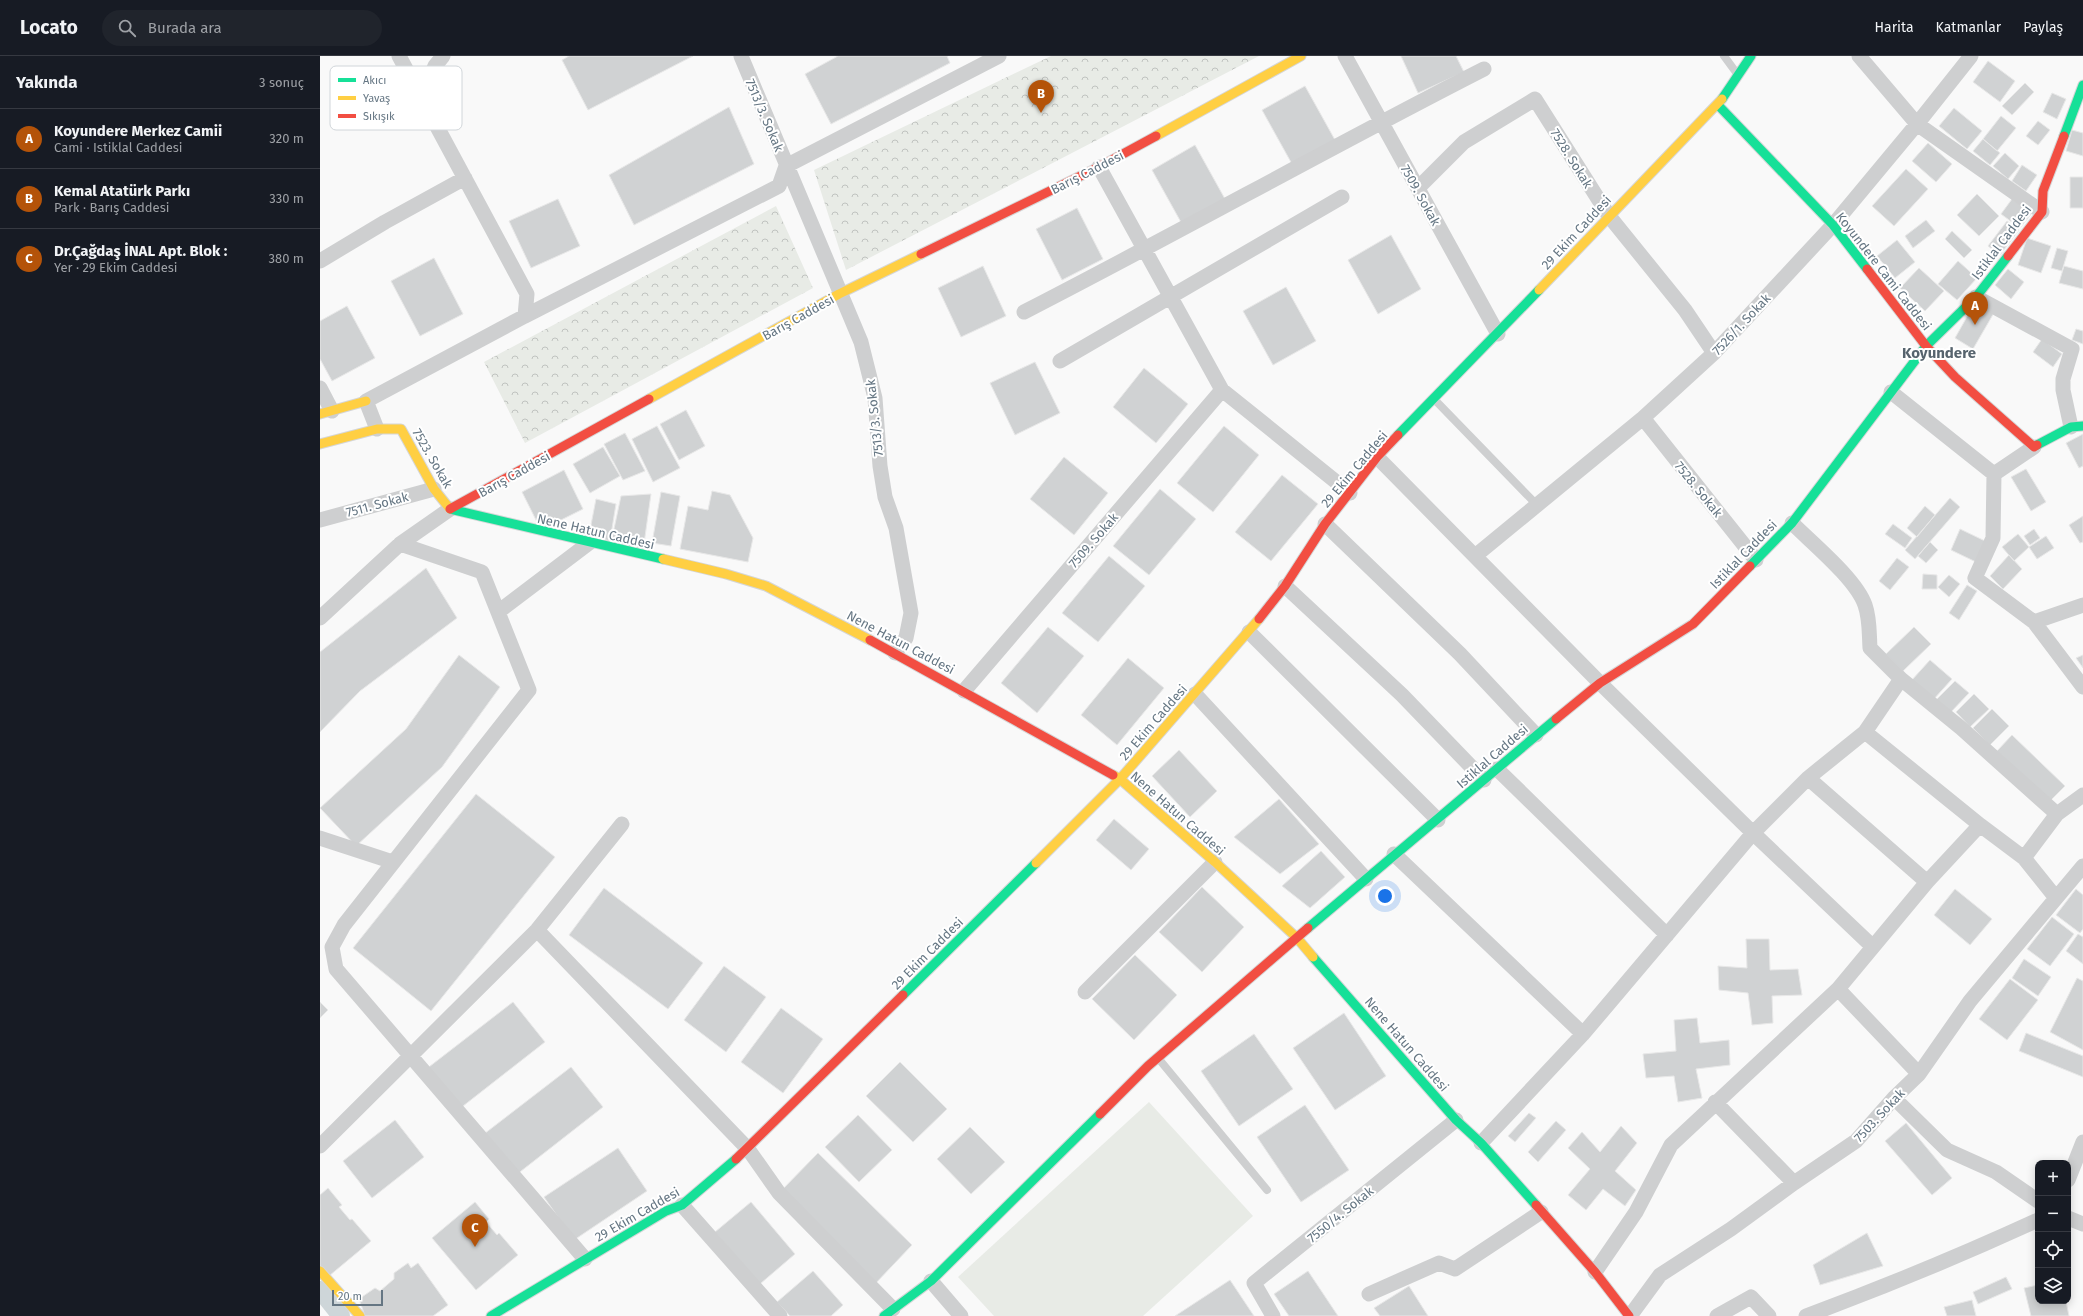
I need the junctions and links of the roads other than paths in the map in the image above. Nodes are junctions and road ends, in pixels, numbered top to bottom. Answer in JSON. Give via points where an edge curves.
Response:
{"nodes":[{"id":1,"x":399,"y":56,"type":"edge"},
{"id":2,"x":444,"y":56,"type":"edge"},
{"id":3,"x":741,"y":56,"type":"edge"},
{"id":4,"x":1301,"y":56,"type":"edge"},
{"id":5,"x":1345,"y":56,"type":"edge"},
{"id":6,"x":1724,"y":56,"type":"edge"},
{"id":7,"x":1751,"y":56,"type":"edge"},
{"id":8,"x":1859,"y":56,"type":"edge"},
{"id":9,"x":1971,"y":56,"type":"edge"},
{"id":10,"x":993,"y":57,"type":"edge"},
{"id":11,"x":404,"y":66,"type":"edge"},
{"id":12,"x":436,"y":66,"type":"edge"},
{"id":13,"x":1484,"y":69,"type":"dead end"},
{"id":14,"x":1738,"y":76,"type":"junction"},
{"id":15,"x":2083,"y":85,"type":"edge"},
{"id":16,"x":1718,"y":105,"type":"junction"},
{"id":17,"x":1381,"y":122,"type":"junction"},
{"id":18,"x":1917,"y":124,"type":"junction"},
{"id":19,"x":439,"y":130,"type":"edge"},
{"id":20,"x":786,"y":166,"type":"junction"},
{"id":21,"x":1099,"y":167,"type":"junction"},
{"id":22,"x":465,"y":178,"type":"junction"},
{"id":23,"x":1418,"y":188,"type":"junction"},
{"id":24,"x":1342,"y":197,"type":"dead end"},
{"id":25,"x":2042,"y":212,"type":"junction"},
{"id":26,"x":1609,"y":216,"type":"junction"},
{"id":27,"x":1833,"y":225,"type":"junction"},
{"id":28,"x":1145,"y":250,"type":"junction"},
{"id":29,"x":320,"y":262,"type":"edge"},
{"id":30,"x":839,"y":294,"type":"junction"},
{"id":31,"x":1170,"y":296,"type":"junction"},
{"id":32,"x":1976,"y":297,"type":"junction"},
{"id":33,"x":1024,"y":312,"type":"dead end"},
{"id":34,"x":524,"y":316,"type":"junction"},
{"id":35,"x":1498,"y":334,"type":"junction"},
{"id":36,"x":1926,"y":346,"type":"junction"},
{"id":37,"x":2077,"y":350,"type":"edge"},
{"id":38,"x":1714,"y":353,"type":"junction"},
{"id":39,"x":1060,"y":361,"type":"dead end"},
{"id":40,"x":320,"y":388,"type":"edge"},
{"id":41,"x":1222,"y":390,"type":"junction"},
{"id":42,"x":1891,"y":392,"type":"junction"},
{"id":43,"x":1434,"y":399,"type":"junction"},
{"id":44,"x":366,"y":401,"type":"junction"},
{"id":45,"x":326,"y":413,"type":"edge"},
{"id":46,"x":1643,"y":418,"type":"junction"},
{"id":47,"x":2077,"y":426,"type":"edge"},
{"id":48,"x":377,"y":429,"type":"junction"},
{"id":49,"x":320,"y":444,"type":"edge"},
{"id":50,"x":2034,"y":447,"type":"junction"},
{"id":51,"x":1377,"y":457,"type":"junction"},
{"id":52,"x":1994,"y":474,"type":"junction"},
{"id":53,"x":434,"y":489,"type":"junction"},
{"id":54,"x":1350,"y":494,"type":"junction"},
{"id":55,"x":1537,"y":505,"type":"junction"},
{"id":56,"x":450,"y":509,"type":"junction"},
{"id":57,"x":320,"y":520,"type":"edge"},
{"id":58,"x":1792,"y":523,"type":"junction"},
{"id":59,"x":1324,"y":524,"type":"junction"},
{"id":60,"x":589,"y":543,"type":"junction"},
{"id":61,"x":400,"y":544,"type":"junction"},
{"id":62,"x":1475,"y":556,"type":"junction"},
{"id":63,"x":1756,"y":560,"type":"junction"},
{"id":64,"x":1285,"y":586,"type":"junction"},
{"id":65,"x":2083,"y":605,"type":"edge"},
{"id":66,"x":498,"y":612,"type":"junction"},
{"id":67,"x":320,"y":618,"type":"edge"},
{"id":68,"x":2034,"y":622,"type":"junction"},
{"id":69,"x":1249,"y":632,"type":"junction"},
{"id":70,"x":895,"y":653,"type":"junction"},
{"id":71,"x":1901,"y":679,"type":"junction"},
{"id":72,"x":1600,"y":683,"type":"junction"},
{"id":73,"x":2083,"y":687,"type":"edge"},
{"id":74,"x":964,"y":691,"type":"junction"},
{"id":75,"x":1195,"y":694,"type":"junction"},
{"id":76,"x":1865,"y":732,"type":"junction"},
{"id":77,"x":1536,"y":735,"type":"junction"},
{"id":78,"x":1498,"y":769,"type":"junction"},
{"id":79,"x":1808,"y":778,"type":"junction"},
{"id":80,"x":1120,"y":779,"type":"junction"},
{"id":81,"x":1484,"y":780,"type":"junction"},
{"id":82,"x":2083,"y":795,"type":"edge"},
{"id":83,"x":2057,"y":814,"type":"junction"},
{"id":84,"x":1438,"y":820,"type":"junction"},
{"id":85,"x":622,"y":824,"type":"dead end"},
{"id":86,"x":1980,"y":825,"type":"junction"},
{"id":87,"x":1753,"y":833,"type":"junction"},
{"id":88,"x":320,"y":838,"type":"edge"},
{"id":89,"x":1394,"y":854,"type":"junction"},
{"id":90,"x":2024,"y":858,"type":"junction"},
{"id":91,"x":393,"y":862,"type":"junction"},
{"id":92,"x":1215,"y":862,"type":"junction"},
{"id":93,"x":2083,"y":866,"type":"edge"},
{"id":94,"x":1366,"y":879,"type":"junction"},
{"id":95,"x":1927,"y":882,"type":"junction"},
{"id":96,"x":2056,"y":898,"type":"junction"},
{"id":97,"x":537,"y":930,"type":"junction"},
{"id":98,"x":1667,"y":935,"type":"junction"},
{"id":99,"x":1297,"y":938,"type":"junction"},
{"id":100,"x":1872,"y":946,"type":"junction"},
{"id":101,"x":1838,"y":989,"type":"junction"},
{"id":102,"x":1085,"y":992,"type":"dead end"},
{"id":103,"x":1582,"y":1034,"type":"junction"},
{"id":104,"x":410,"y":1056,"type":"junction"},
{"id":105,"x":1158,"y":1057,"type":"junction"},
{"id":106,"x":1919,"y":1074,"type":"junction"},
{"id":107,"x":1894,"y":1098,"type":"junction"},
{"id":108,"x":1715,"y":1102,"type":"junction"},
{"id":109,"x":1456,"y":1120,"type":"junction"},
{"id":110,"x":2083,"y":1142,"type":"edge"},
{"id":111,"x":1481,"y":1143,"type":"junction"},
{"id":112,"x":320,"y":1146,"type":"edge"},
{"id":113,"x":748,"y":1149,"type":"junction"},
{"id":114,"x":2071,"y":1172,"type":"edge"},
{"id":115,"x":1794,"y":1183,"type":"junction"},
{"id":116,"x":1267,"y":1190,"type":"dead end"},
{"id":117,"x":2035,"y":1199,"type":"edge"},
{"id":118,"x":682,"y":1205,"type":"junction"},
{"id":119,"x":1541,"y":1212,"type":"junction"},
{"id":120,"x":2071,"y":1219,"type":"edge"},
{"id":121,"x":2035,"y":1221,"type":"edge"},
{"id":122,"x":2083,"y":1224,"type":"edge"},
{"id":123,"x":585,"y":1259,"type":"junction"},
{"id":124,"x":320,"y":1271,"type":"edge"},
{"id":125,"x":1595,"y":1272,"type":"junction"},
{"id":126,"x":931,"y":1280,"type":"junction"},
{"id":127,"x":1369,"y":1294,"type":"dead end"},
{"id":128,"x":888,"y":1312,"type":"edge"},
{"id":129,"x":360,"y":1316,"type":"edge"},
{"id":130,"x":492,"y":1316,"type":"edge"},
{"id":131,"x":780,"y":1316,"type":"edge"},
{"id":132,"x":961,"y":1316,"type":"edge"},
{"id":133,"x":1274,"y":1316,"type":"edge"},
{"id":134,"x":1629,"y":1316,"type":"edge"},
{"id":135,"x":1717,"y":1316,"type":"edge"},
{"id":136,"x":1769,"y":1316,"type":"edge"},
{"id":137,"x":1806,"y":1316,"type":"edge"}],
"edges":[{"from":1,"to":11,"type":"street"},
{"from":2,"to":12,"type":"street"},
{"from":3,"to":20,"type":"street","name":"7513/3. Sokak"},
{"from":4,"to":21,"type":"street","name":"Barış Caddesi"},
{"from":5,"to":17,"type":"street","name":"7509. Sokak"},
{"from":6,"to":14,"type":"lane"},
{"from":7,"to":14,"type":"street","name":"29 Ekim Caddesi"},
{"from":8,"to":18,"type":"street"},
{"from":9,"to":18,"type":"street","name":"7526/1. Sokak"},
{"from":10,"to":20,"type":"street"},
{"from":13,"to":17,"type":"street"},
{"from":14,"to":16,"type":"street","name":"29 Ekim Caddesi"},
{"from":15,"to":25,"type":"street","name":"Istiklal Caddesi","via":[[2043,191]]},
{"from":16,"to":26,"type":"street","name":"29 Ekim Caddesi"},
{"from":16,"to":27,"type":"street","name":"Koyundere Cami Caddesi"},
{"from":17,"to":23,"type":"street","name":"7509. Sokak"},
{"from":17,"to":28,"type":"street"},
{"from":18,"to":25,"type":"street"},
{"from":18,"to":27,"type":"street","name":"7526/1. Sokak"},
{"from":19,"to":22,"type":"street"},
{"from":20,"to":30,"type":"street","name":"7513/3. Sokak"},
{"from":20,"to":34,"type":"street","via":[[779,186]]},
{"from":21,"to":28,"type":"street"},
{"from":21,"to":30,"type":"street","name":"Barış Caddesi"},
{"from":22,"to":29,"type":"street","via":[[385,222]]},
{"from":22,"to":34,"type":"street","via":[[527,294]]},
{"from":23,"to":26,"type":"street","name":"7528. Sokak","via":[[1464,142],[1535,99]]},
{"from":23,"to":35,"type":"street","name":"7509. Sokak"},
{"from":24,"to":31,"type":"street"},
{"from":25,"to":32,"type":"street","name":"Istiklal Caddesi"},
{"from":26,"to":35,"type":"street","name":"29 Ekim Caddesi"},
{"from":26,"to":38,"type":"street","name":"7528. Sokak","via":[[1685,310]]},
{"from":27,"to":36,"type":"street","name":"Koyundere Cami Caddesi"},
{"from":27,"to":38,"type":"street","name":"7526/1. Sokak"},
{"from":28,"to":31,"type":"street"},
{"from":28,"to":33,"type":"street"},
{"from":30,"to":56,"type":"street","name":"Barış Caddesi"},
{"from":30,"to":70,"type":"street","name":"7513/3. Sokak","via":[[861,342],[875,398],[885,497],[896,528],[912,613],[906,638]]},
{"from":31,"to":39,"type":"street"},
{"from":31,"to":41,"type":"street"},
{"from":32,"to":36,"type":"street","name":"Istiklal Caddesi"},
{"from":32,"to":37,"type":"street"},
{"from":34,"to":44,"type":"street"},
{"from":35,"to":43,"type":"street","name":"29 Ekim Caddesi"},
{"from":36,"to":42,"type":"street","name":"Istiklal Caddesi"},
{"from":36,"to":50,"type":"street","name":"Koyundere Cami Caddesi","via":[[1955,377]]},
{"from":37,"to":47,"type":"street","via":[[2063,379],[2063,390]]},
{"from":38,"to":46,"type":"street","name":"7526/1. Sokak"},
{"from":40,"to":45,"type":"street"},
{"from":41,"to":54,"type":"street"},
{"from":41,"to":74,"type":"street","name":"7509. Sokak"},
{"from":42,"to":52,"type":"street"},
{"from":42,"to":58,"type":"street","name":"Istiklal Caddesi"},
{"from":43,"to":51,"type":"street","name":"29 Ekim Caddesi"},
{"from":43,"to":55,"type":"lane"},
{"from":44,"to":45,"type":"street"},
{"from":44,"to":48,"type":"street"},
{"from":46,"to":55,"type":"street","name":"7526/1. Sokak"},
{"from":46,"to":63,"type":"street","name":"7528. Sokak"},
{"from":47,"to":50,"type":"street"},
{"from":48,"to":49,"type":"street","name":"7523. Sokak"},
{"from":48,"to":53,"type":"street","name":"7523. Sokak","via":[[401,429]]},
{"from":50,"to":52,"type":"street"},
{"from":51,"to":54,"type":"street","name":"29 Ekim Caddesi"},
{"from":51,"to":62,"type":"street"},
{"from":52,"to":68,"type":"street","via":[[1993,538],[1975,578]]},
{"from":53,"to":56,"type":"street","name":"7523. Sokak"},
{"from":53,"to":57,"type":"street","name":"7511. Sokak"},
{"from":54,"to":59,"type":"street","name":"29 Ekim Caddesi"},
{"from":55,"to":62,"type":"street","name":"7526/1. Sokak"},
{"from":56,"to":60,"type":"street","name":"Nene Hatun Caddesi"},
{"from":56,"to":61,"type":"street","name":"Barış Caddesi"},
{"from":58,"to":63,"type":"street","name":"Istiklal Caddesi"},
{"from":58,"to":71,"type":"street","via":[[1855,586],[1869,620],[1870,648]]},
{"from":59,"to":64,"type":"street","name":"29 Ekim Caddesi"},
{"from":59,"to":77,"type":"street","via":[[1460,654]]},
{"from":60,"to":66,"type":"street"},
{"from":60,"to":70,"type":"street","name":"Nene Hatun Caddesi","via":[[726,574],[766,586]]},
{"from":61,"to":66,"type":"street","via":[[482,572]]},
{"from":61,"to":67,"type":"street","name":"Barış Caddesi"},
{"from":62,"to":72,"type":"street"},
{"from":63,"to":72,"type":"street","name":"Istiklal Caddesi","via":[[1693,624]]},
{"from":64,"to":69,"type":"street","name":"29 Ekim Caddesi"},
{"from":64,"to":81,"type":"street","via":[[1402,695]]},
{"from":65,"to":68,"type":"street"},
{"from":66,"to":91,"type":"street","via":[[529,690]]},
{"from":68,"to":73,"type":"street"},
{"from":69,"to":75,"type":"street","name":"29 Ekim Caddesi"},
{"from":69,"to":84,"type":"street"},
{"from":70,"to":74,"type":"street","name":"Nene Hatun Caddesi"},
{"from":71,"to":76,"type":"street"},
{"from":71,"to":83,"type":"street","via":[[1961,728]]},
{"from":72,"to":77,"type":"street","name":"Istiklal Caddesi"},
{"from":72,"to":87,"type":"street"},
{"from":74,"to":80,"type":"street","name":"Nene Hatun Caddesi"},
{"from":75,"to":80,"type":"street","name":"29 Ekim Caddesi"},
{"from":75,"to":94,"type":"street"},
{"from":76,"to":79,"type":"street"},
{"from":76,"to":86,"type":"street"},
{"from":77,"to":78,"type":"street","name":"Istiklal Caddesi"},
{"from":78,"to":81,"type":"street","name":"Istiklal Caddesi"},
{"from":78,"to":98,"type":"street"},
{"from":79,"to":87,"type":"street"},
{"from":79,"to":95,"type":"street"},
{"from":80,"to":92,"type":"street","name":"Nene Hatun Caddesi"},
{"from":80,"to":113,"type":"street","name":"29 Ekim Caddesi"},
{"from":81,"to":84,"type":"street","name":"Istiklal Caddesi"},
{"from":82,"to":83,"type":"street"},
{"from":83,"to":90,"type":"street"},
{"from":84,"to":89,"type":"street","name":"Istiklal Caddesi"},
{"from":85,"to":97,"type":"street"},
{"from":86,"to":90,"type":"street"},
{"from":86,"to":95,"type":"street"},
{"from":87,"to":98,"type":"street"},
{"from":87,"to":100,"type":"street"},
{"from":88,"to":91,"type":"street"},
{"from":89,"to":94,"type":"street","name":"Istiklal Caddesi"},
{"from":89,"to":103,"type":"street"},
{"from":90,"to":96,"type":"street"},
{"from":91,"to":104,"type":"street","via":[[344,925],[332,947],[336,969]]},
{"from":92,"to":99,"type":"street","name":"Nene Hatun Caddesi"},
{"from":92,"to":102,"type":"street"},
{"from":93,"to":96,"type":"street","name":"7503. Sokak"},
{"from":94,"to":99,"type":"street","name":"Istiklal Caddesi"},
{"from":95,"to":100,"type":"street"},
{"from":96,"to":106,"type":"street","name":"7503. Sokak","via":[[1970,1000]]},
{"from":97,"to":104,"type":"street"},
{"from":97,"to":113,"type":"street"},
{"from":98,"to":103,"type":"street"},
{"from":99,"to":105,"type":"street","name":"Istiklal Caddesi"},
{"from":99,"to":109,"type":"street","name":"Nene Hatun Caddesi"},
{"from":100,"to":101,"type":"street"},
{"from":101,"to":106,"type":"street"},
{"from":101,"to":108,"type":"street"},
{"from":103,"to":111,"type":"street"},
{"from":104,"to":112,"type":"street"},
{"from":104,"to":123,"type":"street"},
{"from":105,"to":116,"type":"lane"},
{"from":105,"to":126,"type":"street","name":"Istiklal Caddesi"},
{"from":106,"to":107,"type":"street","name":"7503. Sokak"},
{"from":107,"to":115,"type":"street","name":"7503. Sokak","via":[[1856,1141]]},
{"from":107,"to":117,"type":"street","via":[[1947,1150],[1996,1172]]},
{"from":108,"to":115,"type":"street"},
{"from":108,"to":125,"type":"street","via":[[1670,1145],[1636,1212]]},
{"from":109,"to":111,"type":"street","name":"Nene Hatun Caddesi"},
{"from":109,"to":133,"type":"street","name":"7550/4. Sokak","via":[[1254,1283]]},
{"from":110,"to":114,"type":"street"},
{"from":111,"to":119,"type":"street","name":"Nene Hatun Caddesi"},
{"from":113,"to":118,"type":"street","name":"29 Ekim Caddesi"},
{"from":113,"to":128,"type":"street","via":[[779,1193]]},
{"from":115,"to":134,"type":"street","name":"7503. Sokak","via":[[1731,1229],[1660,1275]]},
{"from":118,"to":123,"type":"street","name":"29 Ekim Caddesi","via":[[666,1210]]},
{"from":118,"to":131,"type":"street"},
{"from":119,"to":125,"type":"street","name":"Nene Hatun Caddesi"},
{"from":119,"to":127,"type":"street","via":[[1455,1269],[1438,1263]]},
{"from":120,"to":122,"type":"street"},
{"from":121,"to":137,"type":"street","via":[[1886,1286]]},
{"from":123,"to":130,"type":"street","name":"29 Ekim Caddesi"},
{"from":124,"to":129,"type":"street"},
{"from":125,"to":134,"type":"street","name":"Nene Hatun Caddesi"},
{"from":126,"to":128,"type":"street","name":"Istiklal Caddesi"},
{"from":126,"to":132,"type":"street"},
{"from":135,"to":136,"type":"street","via":[[1751,1297]]}]}
